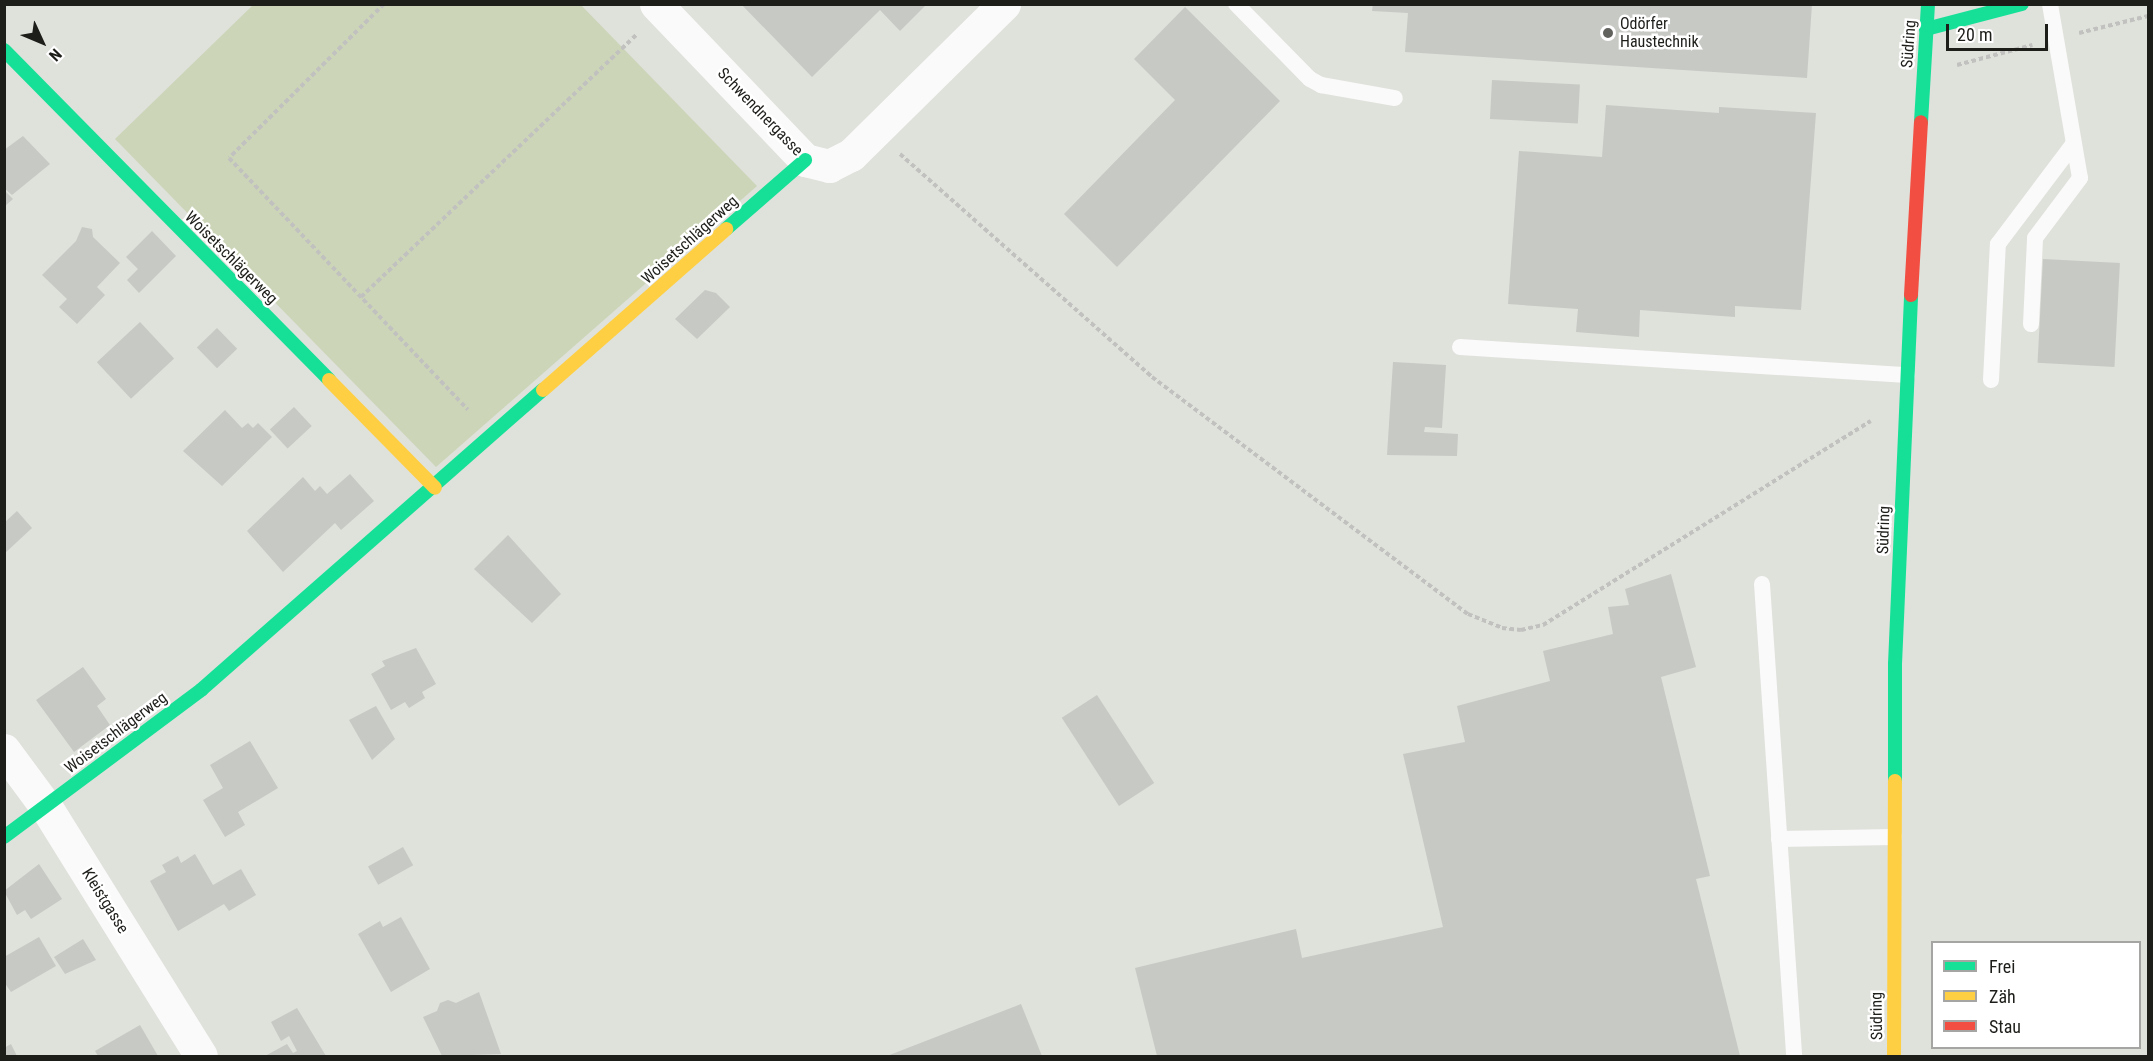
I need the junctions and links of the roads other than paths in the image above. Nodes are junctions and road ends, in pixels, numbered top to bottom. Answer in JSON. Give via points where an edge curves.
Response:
{"nodes":[{"id":1,"x":1004,"y":4,"type":"edge"},
{"id":2,"x":1236,"y":4,"type":"edge"},
{"id":3,"x":1928,"y":4,"type":"edge"},
{"id":4,"x":2022,"y":4,"type":"edge"},
{"id":5,"x":2050,"y":4,"type":"edge"},
{"id":6,"x":659,"y":8,"type":"edge"},
{"id":7,"x":1926,"y":29,"type":"junction"},
{"id":8,"x":4,"y":50,"type":"edge"},
{"id":9,"x":1395,"y":98,"type":"dead end"},
{"id":10,"x":2074,"y":143,"type":"junction"},
{"id":11,"x":805,"y":160,"type":"junction"},
{"id":12,"x":2031,"y":324,"type":"dead end"},
{"id":13,"x":1460,"y":347,"type":"dead end"},
{"id":14,"x":1907,"y":375,"type":"junction"},
{"id":15,"x":1992,"y":380,"type":"dead end"},
{"id":16,"x":435,"y":488,"type":"junction"},
{"id":17,"x":1762,"y":584,"type":"dead end"},
{"id":18,"x":4,"y":750,"type":"edge"},
{"id":19,"x":46,"y":807,"type":"junction"},
{"id":20,"x":4,"y":837,"type":"edge"},
{"id":21,"x":1894,"y":837,"type":"junction"},
{"id":22,"x":1779,"y":839,"type":"junction"},
{"id":23,"x":201,"y":1056,"type":"edge"},
{"id":24,"x":1794,"y":1056,"type":"edge"},
{"id":25,"x":1894,"y":1056,"type":"edge"}],
"edges":[{"from":1,"to":11,"type":"street","name":"Schwendnergasse","via":[[851,155],[829,166]]},
{"from":2,"to":9,"type":"lane","via":[[1310,79],[1321,85]]},
{"from":3,"to":7,"type":"street","name":"Südring"},
{"from":4,"to":7,"type":"street"},
{"from":5,"to":10,"type":"lane"},
{"from":6,"to":11,"type":"street","name":"Schwendnergasse"},
{"from":7,"to":14,"type":"street","name":"Südring"},
{"from":8,"to":16,"type":"street","name":"Woisetschlägerweg"},
{"from":10,"to":12,"type":"lane","via":[[2080,178],[2035,238]]},
{"from":10,"to":15,"type":"lane","via":[[1998,244]]},
{"from":11,"to":16,"type":"street","name":"Woisetschlägerweg"},
{"from":13,"to":14,"type":"lane"},
{"from":14,"to":21,"type":"street","name":"Südring"},
{"from":16,"to":19,"type":"street","name":"Woisetschlägerweg","via":[[201,690]]},
{"from":17,"to":22,"type":"lane"},
{"from":18,"to":19,"type":"street","name":"Kleistgasse"},
{"from":19,"to":20,"type":"street","name":"Woisetschlägerweg"},
{"from":19,"to":23,"type":"street","name":"Kleistgasse"},
{"from":21,"to":22,"type":"lane"},
{"from":21,"to":25,"type":"street","name":"Südring"},
{"from":22,"to":24,"type":"lane"}]}
